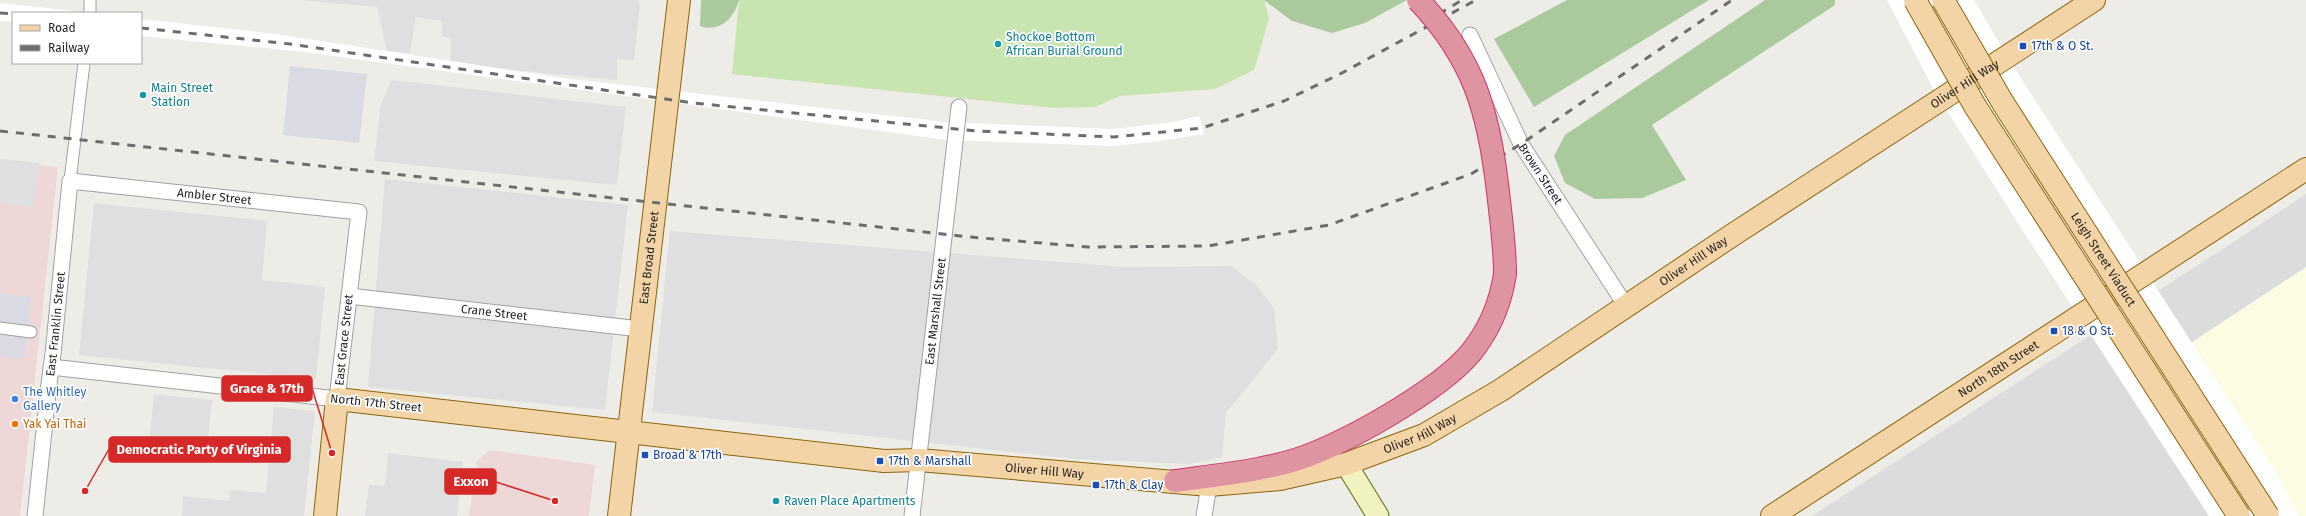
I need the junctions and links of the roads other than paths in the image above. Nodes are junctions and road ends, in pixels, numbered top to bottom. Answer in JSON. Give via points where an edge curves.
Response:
{"nodes":[{"id":1,"x":90,"y":0,"type":"edge"},
{"id":2,"x":679,"y":0,"type":"edge"},
{"id":3,"x":1418,"y":0,"type":"edge"},
{"id":4,"x":1915,"y":0,"type":"edge"},
{"id":5,"x":1943,"y":0,"type":"edge"},
{"id":6,"x":2094,"y":0,"type":"edge"},
{"id":7,"x":90,"y":12,"type":"edge"},
{"id":8,"x":1470,"y":35,"type":"dead end"},
{"id":9,"x":84,"y":64,"type":"edge"},
{"id":10,"x":959,"y":107,"type":"dead end"},
{"id":11,"x":2306,"y":169,"type":"edge"},
{"id":12,"x":70,"y":180,"type":"junction"},
{"id":13,"x":359,"y":212,"type":"joint"},
{"id":14,"x":349,"y":296,"type":"junction"},
{"id":15,"x":1626,"y":306,"type":"junction"},
{"id":16,"x":0,"y":328,"type":"edge"},
{"id":17,"x":640,"y":329,"type":"junction"},
{"id":18,"x":31,"y":332,"type":"dead end"},
{"id":19,"x":51,"y":367,"type":"junction"},
{"id":20,"x":338,"y":399,"type":"junction"},
{"id":21,"x":629,"y":432,"type":"junction"},
{"id":22,"x":919,"y":460,"type":"junction"},
{"id":23,"x":1346,"y":464,"type":"junction"},
{"id":24,"x":1176,"y":481,"type":"junction"},
{"id":25,"x":1209,"y":486,"type":"junction"},
{"id":26,"x":35,"y":516,"type":"edge"},
{"id":27,"x":325,"y":516,"type":"edge"},
{"id":28,"x":619,"y":516,"type":"edge"},
{"id":29,"x":912,"y":516,"type":"edge"},
{"id":30,"x":1204,"y":516,"type":"edge"},
{"id":31,"x":1378,"y":516,"type":"edge"},
{"id":32,"x":1772,"y":516,"type":"edge"},
{"id":33,"x":2239,"y":516,"type":"edge"},
{"id":34,"x":2268,"y":516,"type":"edge"}],
"edges":[{"from":1,"to":7,"type":"street"},
{"from":2,"to":17,"type":"main road","name":"East Broad Street"},
{"from":3,"to":24,"type":"highway","bridge":true,"via":[[1456,47],[1473,80],[1486,114],[1494,151],[1505,249],[1505,274],[1496,309],[1476,347],[1449,375],[1360,431],[1312,454],[1251,470]]},
{"from":4,"to":33,"type":"main road","bridge":true,"via":[[1975,106]]},
{"from":5,"to":34,"type":"main road","name":"Leigh Street Viaduct","bridge":true,"via":[[2003,103]]},
{"from":6,"to":15,"type":"main road","name":"Oliver Hill Way"},
{"from":8,"to":15,"type":"street","name":"Brown Street","via":[[1521,144]]},
{"from":9,"to":12,"type":"street"},
{"from":10,"to":22,"type":"street","name":"East Marshall Street"},
{"from":11,"to":32,"type":"main road","name":"North 18th Street"},
{"from":12,"to":13,"type":"street","name":"Ambler Street"},
{"from":12,"to":19,"type":"street","name":"East Franklin Street"},
{"from":13,"to":14,"type":"street","name":"East Grace Street"},
{"from":14,"to":17,"type":"street","name":"Crane Street"},
{"from":14,"to":20,"type":"street","name":"East Grace Street"},
{"from":15,"to":23,"type":"main road","name":"Oliver Hill Way","via":[[1468,410],[1424,435]]},
{"from":16,"to":18,"type":"street"},
{"from":17,"to":21,"type":"main road","name":"East Broad Street"},
{"from":19,"to":20,"type":"street","name":"North 17th Street"},
{"from":19,"to":26,"type":"street","name":"East Franklin Street"},
{"from":20,"to":21,"type":"main road","name":"North 17th Street"},
{"from":20,"to":27,"type":"main road","name":"East Grace Street"},
{"from":21,"to":22,"type":"main road","name":"Oliver Hill Way","via":[[884,461]]},
{"from":21,"to":28,"type":"main road","name":"East Broad Street"},
{"from":22,"to":24,"type":"main road","name":"Oliver Hill Way"},
{"from":22,"to":29,"type":"street","name":"East Marshall Street"},
{"from":23,"to":25,"type":"main road","name":"Oliver Hill Way","via":[[1280,479]]},
{"from":23,"to":31,"type":"main road"},
{"from":24,"to":25,"type":"main road","name":"Oliver Hill Way"},
{"from":25,"to":30,"type":"street"}]}
